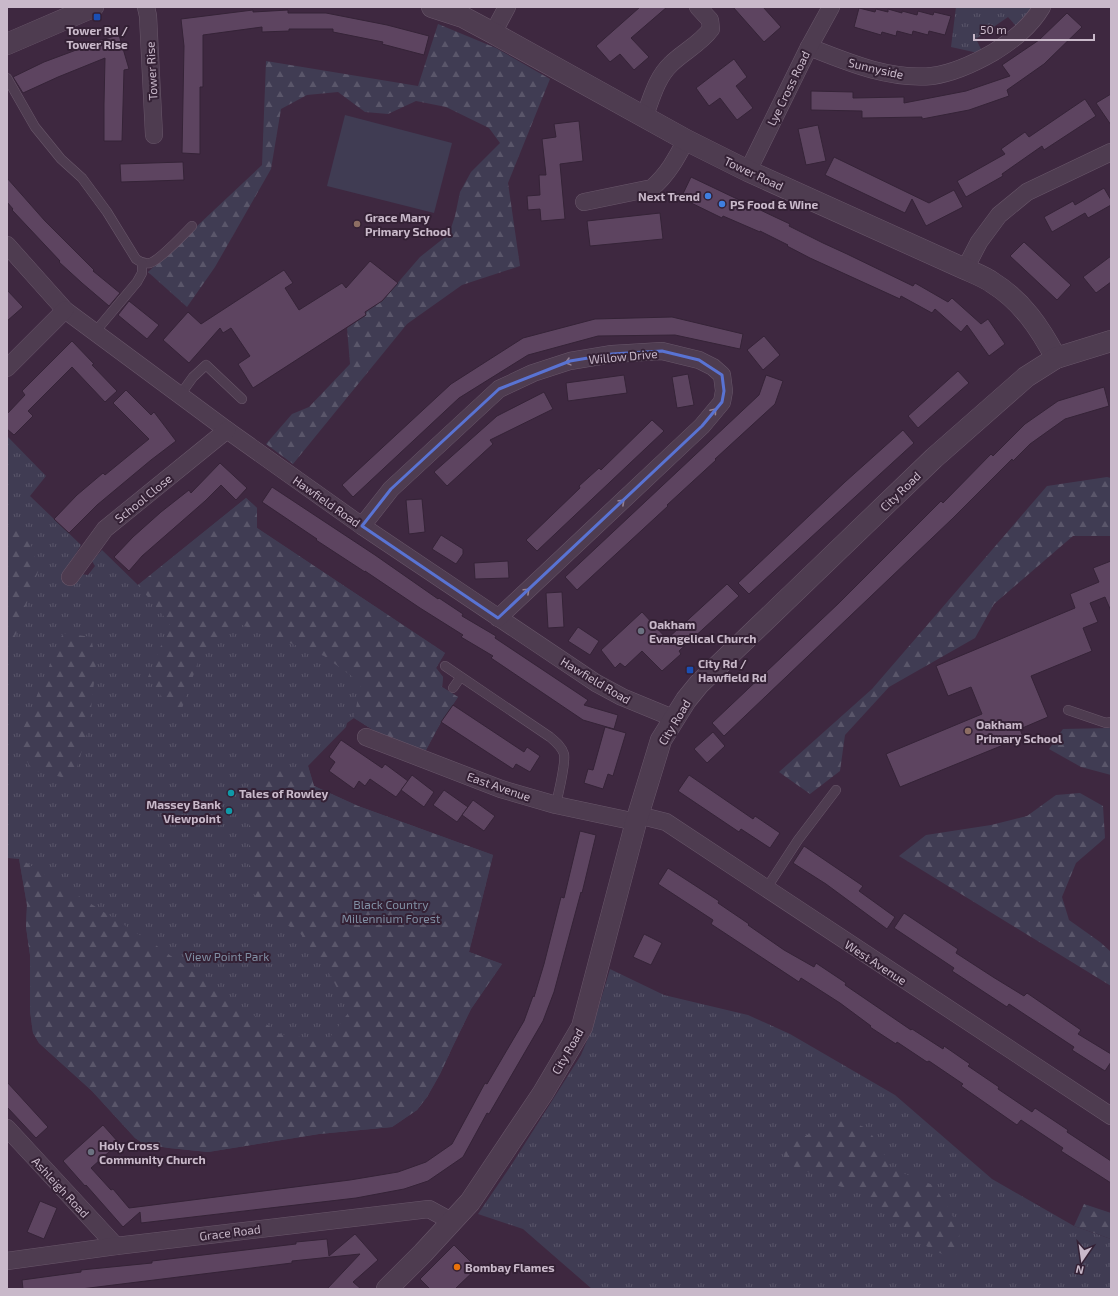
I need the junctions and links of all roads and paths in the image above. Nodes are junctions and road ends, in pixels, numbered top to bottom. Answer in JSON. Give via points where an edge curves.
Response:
{"nodes":[{"id":1,"x":93,"y":7,"type":"edge"},
{"id":2,"x":146,"y":7,"type":"edge"},
{"id":3,"x":432,"y":7,"type":"edge"},
{"id":4,"x":507,"y":7,"type":"edge"},
{"id":5,"x":698,"y":7,"type":"edge"},
{"id":6,"x":831,"y":7,"type":"edge"},
{"id":7,"x":1042,"y":7,"type":"edge"},
{"id":8,"x":493,"y":33,"type":"junction"},
{"id":9,"x":7,"y":44,"type":"edge"},
{"id":10,"x":808,"y":47,"type":"junction"},
{"id":11,"x":7,"y":78,"type":"edge"},
{"id":12,"x":644,"y":118,"type":"junction"},
{"id":13,"x":154,"y":135,"type":"dead end"},
{"id":14,"x":686,"y":140,"type":"junction"},
{"id":15,"x":1111,"y":152,"type":"edge"},
{"id":16,"x":748,"y":171,"type":"junction"},
{"id":17,"x":584,"y":202,"type":"dead end"},
{"id":18,"x":192,"y":226,"type":"dead end"},
{"id":19,"x":7,"y":245,"type":"edge"},
{"id":20,"x":142,"y":263,"type":"junction"},
{"id":21,"x":965,"y":269,"type":"junction"},
{"id":22,"x":65,"y":310,"type":"junction"},
{"id":23,"x":95,"y":332,"type":"junction"},
{"id":24,"x":1111,"y":341,"type":"edge"},
{"id":25,"x":1056,"y":358,"type":"junction"},
{"id":26,"x":7,"y":368,"type":"edge"},
{"id":27,"x":180,"y":395,"type":"junction"},
{"id":28,"x":242,"y":400,"type":"dead end"},
{"id":29,"x":227,"y":430,"type":"junction"},
{"id":30,"x":362,"y":526,"type":"junction"},
{"id":31,"x":70,"y":577,"type":"dead end"},
{"id":32,"x":498,"y":618,"type":"junction"},
{"id":33,"x":445,"y":666,"type":"dead end"},
{"id":34,"x":460,"y":678,"type":"junction"},
{"id":35,"x":453,"y":688,"type":"dead end"},
{"id":36,"x":1068,"y":710,"type":"dead end"},
{"id":37,"x":674,"y":718,"type":"junction"},
{"id":38,"x":1111,"y":722,"type":"edge"},
{"id":39,"x":366,"y":737,"type":"dead end"},
{"id":40,"x":836,"y":790,"type":"dead end"},
{"id":41,"x":556,"y":805,"type":"junction"},
{"id":42,"x":637,"y":819,"type":"junction"},
{"id":43,"x":766,"y":889,"type":"junction"},
{"id":44,"x":1111,"y":1116,"type":"edge"},
{"id":45,"x":7,"y":1128,"type":"edge"},
{"id":46,"x":451,"y":1221,"type":"junction"},
{"id":47,"x":116,"y":1246,"type":"junction"},
{"id":48,"x":7,"y":1261,"type":"edge"},
{"id":49,"x":397,"y":1286,"type":"edge"}],
"edges":[{"from":1,"to":9,"type":"street"},
{"from":2,"to":13,"type":"street","name":"Tower Rise"},
{"from":3,"to":8,"type":"street","name":"Tower Road","via":[[463,17]]},
{"from":4,"to":8,"type":"street"},
{"from":5,"to":12,"type":"street","via":[[710,20],[711,29],[670,65],[659,80]]},
{"from":6,"to":10,"type":"street","name":"Lye Cross Road"},
{"from":7,"to":10,"type":"street","name":"Sunnyside","via":[[1025,30],[1006,44],[975,63],[932,76],[899,75],[853,64]]},
{"from":8,"to":12,"type":"street","name":"Tower Road"},
{"from":10,"to":16,"type":"street","name":"Lye Cross Road"},
{"from":11,"to":20,"type":"lane","via":[[34,127],[61,159],[82,178],[136,259]]},
{"from":12,"to":14,"type":"street","name":"Tower Road"},
{"from":14,"to":16,"type":"street","name":"Tower Road"},
{"from":14,"to":17,"type":"street","via":[[673,166],[652,188]]},
{"from":15,"to":21,"type":"street","via":[[1027,192],[999,215],[978,242]]},
{"from":16,"to":21,"type":"street","name":"Tower Road"},
{"from":18,"to":20,"type":"lane","via":[[151,263]]},
{"from":19,"to":22,"type":"street","name":"Hawfield Road"},
{"from":20,"to":23,"type":"lane","via":[[142,273],[137,282]]},
{"from":21,"to":25,"type":"street","name":"Tower Road","via":[[993,283],[1023,307],[1042,332]]},
{"from":22,"to":23,"type":"street","name":"Hawfield Road"},
{"from":22,"to":26,"type":"street"},
{"from":23,"to":27,"type":"street","name":"Hawfield Road"},
{"from":24,"to":25,"type":"street","name":"City Road"},
{"from":25,"to":37,"type":"street","name":"City Road","via":[[1026,377],[934,458],[698,684]]},
{"from":27,"to":28,"type":"lane","via":[[192,378],[206,365]]},
{"from":27,"to":29,"type":"street","name":"Hawfield Road"},
{"from":29,"to":30,"type":"street","name":"Hawfield Road"},
{"from":29,"to":31,"type":"street","name":"School Close","via":[[105,529]]},
{"from":30,"to":32,"type":"street","name":"Hawfield Road"},
{"from":32,"to":30,"type":"street","name":"Willow Drive","one_way":true,"via":[[702,426],[722,402],[722,375],[713,366],[699,360],[662,352],[612,354],[577,360],[533,373],[499,389],[466,418],[391,489]]},
{"from":32,"to":37,"type":"street","name":"Hawfield Road","via":[[596,683],[622,697]]},
{"from":33,"to":34,"type":"lane"},
{"from":34,"to":35,"type":"lane"},
{"from":34,"to":41,"type":"lane","via":[[561,746],[564,755]]},
{"from":36,"to":38,"type":"lane","via":[[1106,723]]},
{"from":37,"to":42,"type":"street","name":"City Road","via":[[661,740]]},
{"from":39,"to":41,"type":"street","name":"East Avenue","via":[[501,789]]},
{"from":40,"to":43,"type":"lane","via":[[798,840]]},
{"from":41,"to":42,"type":"street","name":"East Avenue"},
{"from":42,"to":43,"type":"street","name":"West Avenue","via":[[666,822]]},
{"from":42,"to":46,"type":"street","name":"City Road","via":[[582,1027],[543,1093],[479,1189]]},
{"from":43,"to":44,"type":"street","name":"West Avenue"},
{"from":45,"to":47,"type":"street","name":"Ashleigh Road"},
{"from":46,"to":47,"type":"street","name":"Grace Road","via":[[429,1209]]},
{"from":46,"to":49,"type":"street","name":"City Road"},
{"from":47,"to":48,"type":"street","name":"Grace Road"}]}
